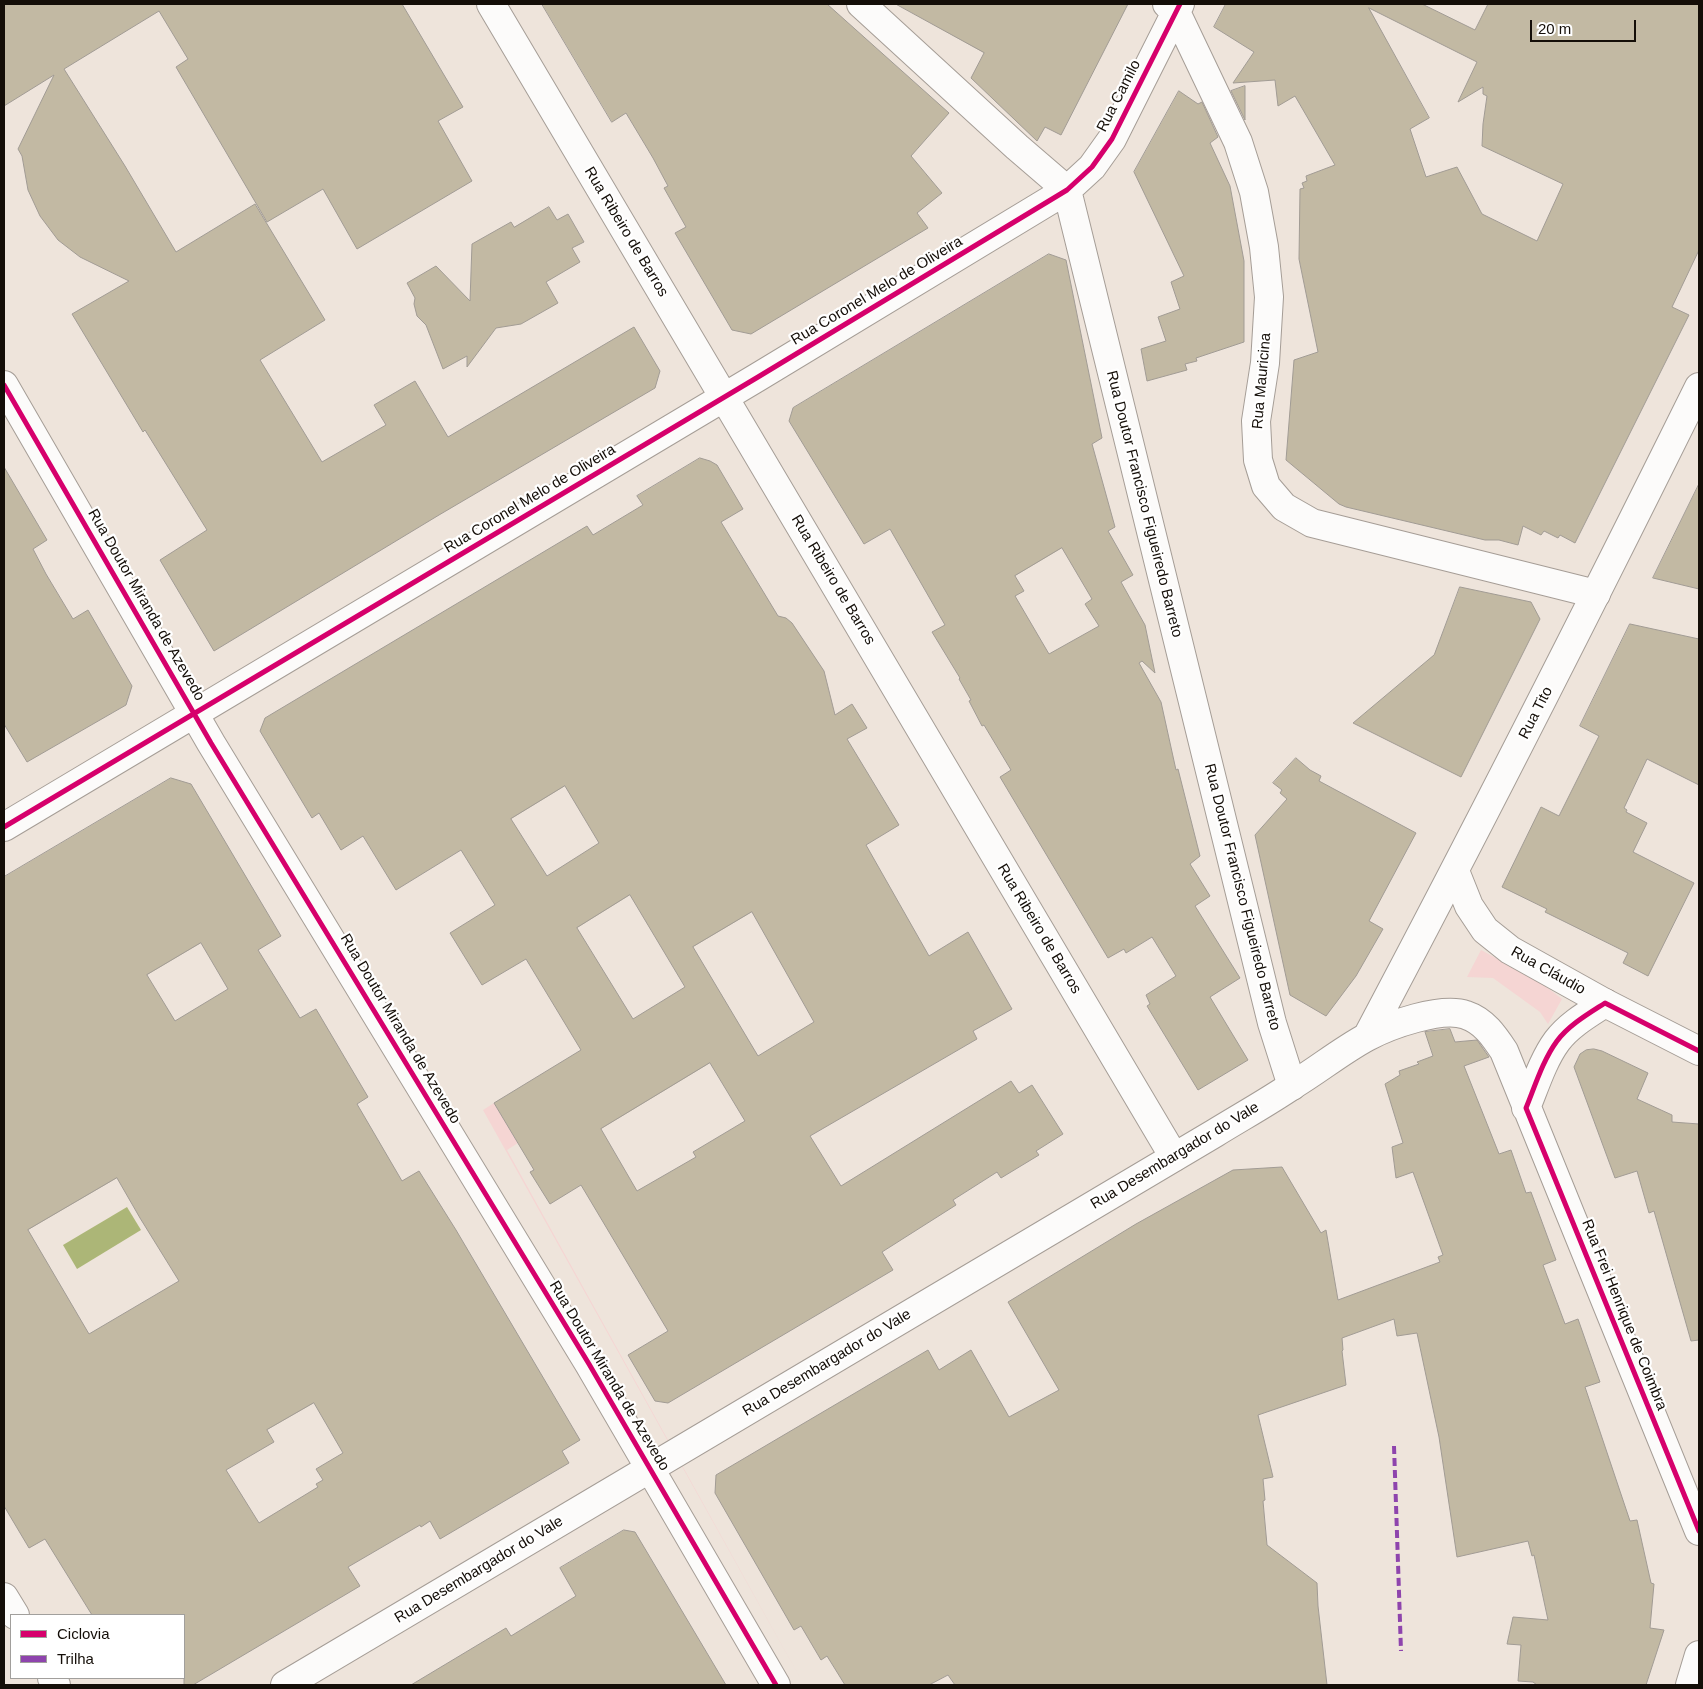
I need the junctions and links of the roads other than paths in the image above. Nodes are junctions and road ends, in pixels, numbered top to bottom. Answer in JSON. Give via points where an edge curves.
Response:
{"nodes":[{"id":1,"x":491,"y":4,"type":"edge"},
{"id":2,"x":861,"y":4,"type":"edge"},
{"id":3,"x":1174,"y":7,"type":"edge"},
{"id":4,"x":1067,"y":190,"type":"junction"},
{"id":5,"x":4,"y":385,"type":"edge"},
{"id":6,"x":1699,"y":387,"type":"edge"},
{"id":7,"x":725,"y":397,"type":"junction"},
{"id":8,"x":1596,"y":594,"type":"junction"},
{"id":9,"x":194,"y":714,"type":"junction"},
{"id":10,"x":4,"y":827,"type":"edge"},
{"id":11,"x":1455,"y":870,"type":"junction"},
{"id":12,"x":1605,"y":1003,"type":"junction"},
{"id":13,"x":1368,"y":1036,"type":"junction"},
{"id":14,"x":1699,"y":1051,"type":"edge"},
{"id":15,"x":1292,"y":1086,"type":"junction"},
{"id":16,"x":1526,"y":1108,"type":"junction"},
{"id":17,"x":1174,"y":1157,"type":"junction"},
{"id":18,"x":650,"y":1468,"type":"junction"},
{"id":19,"x":1699,"y":1531,"type":"edge"},
{"id":20,"x":4,"y":1597,"type":"edge"},
{"id":21,"x":14,"y":1614,"type":"edge"},
{"id":22,"x":1699,"y":1655,"type":"edge"},
{"id":23,"x":284,"y":1685,"type":"edge"},
{"id":24,"x":776,"y":1685,"type":"edge"},
{"id":25,"x":1690,"y":1685,"type":"edge"}],
"edges":[{"from":1,"to":7,"type":"street","name":"Rua Ribeiro de Barros"},
{"from":2,"to":4,"type":"street"},
{"from":3,"to":4,"type":"street","name":"Rua Camilo","via":[[1112,139],[1092,167]]},
{"from":3,"to":8,"type":"street","name":"Rua Mauricina","via":[[1238,142],[1254,192],[1269,297],[1265,363],[1256,421],[1258,460],[1266,486],[1284,507],[1312,523]]},
{"from":4,"to":7,"type":"street","name":"Rua Coronel Melo de Oliveira"},
{"from":4,"to":15,"type":"street","name":"Rua Doutor Francisco Figueiredo Barreto","via":[[1272,1023]]},
{"from":5,"to":9,"type":"street","name":"Rua Doutor Miranda de Azevedo"},
{"from":6,"to":8,"type":"street","name":"Rua Tito"},
{"from":7,"to":9,"type":"street","name":"Rua Coronel Melo de Oliveira"},
{"from":7,"to":17,"type":"street","name":"Rua Ribeiro de Barros"},
{"from":8,"to":11,"type":"street","name":"Rua Tito"},
{"from":9,"to":10,"type":"street","name":"Rua Coronel Melo de Oliveira"},
{"from":9,"to":18,"type":"street","name":"Rua Doutor Miranda de Azevedo"},
{"from":11,"to":12,"type":"street","name":"Rua Cláudio","via":[[1469,906],[1485,930],[1510,950]]},
{"from":11,"to":13,"type":"street","name":"Rua Tito"},
{"from":12,"to":14,"type":"street","name":"Rua Cláudio"},
{"from":12,"to":16,"type":"street","via":[[1577,1021],[1557,1041]]},
{"from":13,"to":15,"type":"street","name":"Rua Desembargador do Vale"},
{"from":13,"to":16,"type":"street","name":"Rua Frei Henrique de Coimbra","via":[[1431,1014],[1465,1014],[1483,1024],[1504,1051]]},
{"from":15,"to":17,"type":"street","name":"Rua Desembargador do Vale"},
{"from":16,"to":19,"type":"street","name":"Rua Frei Henrique de Coimbra"},
{"from":17,"to":18,"type":"street","name":"Rua Desembargador do Vale"},
{"from":18,"to":23,"type":"street","name":"Rua Desembargador do Vale"},
{"from":18,"to":24,"type":"street","name":"Rua Doutor Miranda de Azevedo"},
{"from":20,"to":21,"type":"street"},
{"from":22,"to":25,"type":"street"}]}
